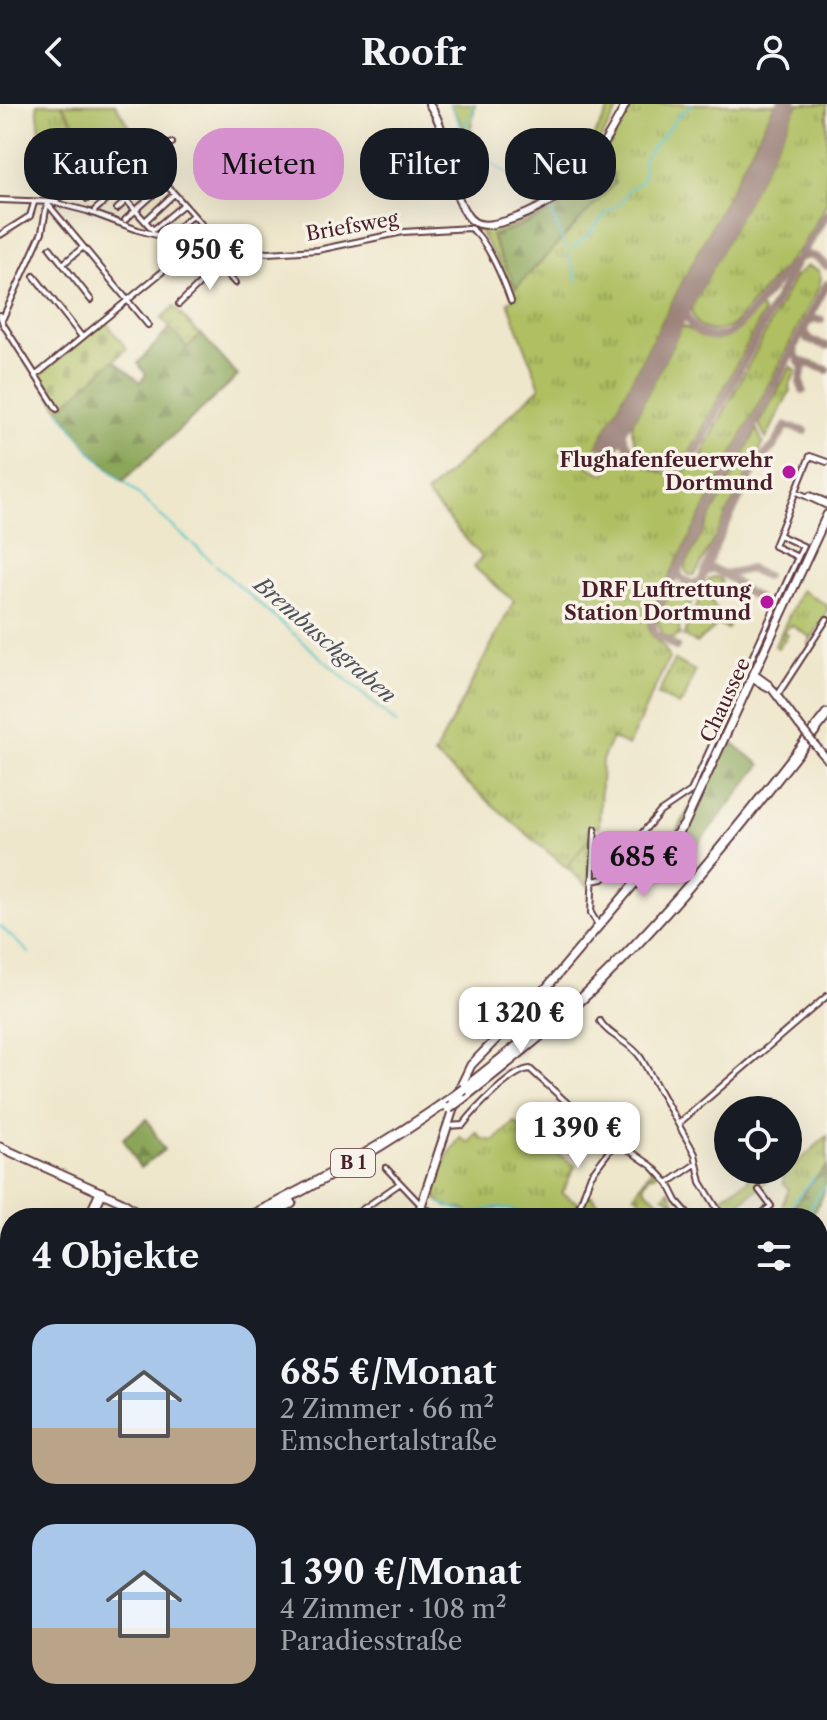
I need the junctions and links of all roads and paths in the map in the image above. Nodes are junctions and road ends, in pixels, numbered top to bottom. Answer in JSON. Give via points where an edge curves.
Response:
{"nodes":[{"id":1,"x":429,"y":104,"type":"edge"},
{"id":2,"x":626,"y":104,"type":"edge"},
{"id":3,"x":177,"y":197,"type":"edge"},
{"id":4,"x":0,"y":200,"type":"edge"},
{"id":5,"x":54,"y":200,"type":"edge"},
{"id":6,"x":106,"y":200,"type":"edge"},
{"id":7,"x":127,"y":200,"type":"joint"},
{"id":8,"x":148,"y":200,"type":"edge"},
{"id":9,"x":168,"y":200,"type":"edge"},
{"id":10,"x":34,"y":203,"type":"junction"},
{"id":11,"x":49,"y":203,"type":"junction"},
{"id":12,"x":184,"y":204,"type":"junction"},
{"id":13,"x":117,"y":209,"type":"dead end"},
{"id":14,"x":95,"y":210,"type":"dead end"},
{"id":15,"x":136,"y":211,"type":"junction"},
{"id":16,"x":193,"y":215,"type":"junction"},
{"id":17,"x":125,"y":220,"type":"dead end"},
{"id":18,"x":145,"y":221,"type":"junction"},
{"id":19,"x":472,"y":225,"type":"junction"},
{"id":20,"x":0,"y":235,"type":"edge"},
{"id":21,"x":169,"y":235,"type":"dead end"},
{"id":22,"x":176,"y":241,"type":"junction"},
{"id":23,"x":201,"y":245,"type":"junction"},
{"id":24,"x":83,"y":247,"type":"junction"},
{"id":25,"x":50,"y":248,"type":"dead end"},
{"id":26,"x":216,"y":248,"type":"junction"},
{"id":27,"x":212,"y":256,"type":"junction"},
{"id":28,"x":63,"y":264,"type":"junction"},
{"id":29,"x":219,"y":265,"type":"junction"},
{"id":30,"x":34,"y":276,"type":"dead end"},
{"id":31,"x":235,"y":283,"type":"dead end"},
{"id":32,"x":510,"y":298,"type":"dead end"},
{"id":33,"x":91,"y":300,"type":"dead end"},
{"id":34,"x":127,"y":300,"type":"junction"},
{"id":35,"x":179,"y":304,"type":"dead end"},
{"id":36,"x":1,"y":318,"type":"edge"},
{"id":37,"x":148,"y":325,"type":"dead end"},
{"id":38,"x":82,"y":337,"type":"junction"},
{"id":39,"x":35,"y":376,"type":"junction"},
{"id":40,"x":57,"y":409,"type":"dead end"},
{"id":41,"x":827,"y":462,"type":"edge"},
{"id":42,"x":797,"y":492,"type":"junction"},
{"id":43,"x":827,"y":504,"type":"edge"},
{"id":44,"x":827,"y":515,"type":"edge"},
{"id":45,"x":779,"y":534,"type":"junction"},
{"id":46,"x":798,"y":557,"type":"junction"},
{"id":47,"x":827,"y":619,"type":"edge"},
{"id":48,"x":754,"y":677,"type":"junction"},
{"id":49,"x":767,"y":687,"type":"junction"},
{"id":50,"x":747,"y":692,"type":"junction"},
{"id":51,"x":777,"y":696,"type":"junction"},
{"id":52,"x":827,"y":704,"type":"edge"},
{"id":53,"x":827,"y":714,"type":"edge"},
{"id":54,"x":827,"y":759,"type":"edge"},
{"id":55,"x":595,"y":829,"type":"dead end"},
{"id":56,"x":592,"y":881,"type":"junction"},
{"id":57,"x":599,"y":926,"type":"junction"},
{"id":58,"x":827,"y":996,"type":"edge"},
{"id":59,"x":600,"y":1021,"type":"dead end"},
{"id":60,"x":457,"y":1098,"type":"junction"},
{"id":61,"x":587,"y":1121,"type":"junction"},
{"id":62,"x":678,"y":1124,"type":"junction"},
{"id":63,"x":447,"y":1126,"type":"junction"},
{"id":64,"x":616,"y":1142,"type":"junction"},
{"id":65,"x":0,"y":1147,"type":"edge"},
{"id":66,"x":577,"y":1149,"type":"dead end"},
{"id":67,"x":697,"y":1163,"type":"junction"},
{"id":68,"x":386,"y":1168,"type":"dead end"},
{"id":69,"x":668,"y":1183,"type":"junction"},
{"id":70,"x":399,"y":1184,"type":"junction"},
{"id":71,"x":759,"y":1190,"type":"dead end"},
{"id":72,"x":103,"y":1194,"type":"junction"},
{"id":73,"x":421,"y":1206,"type":"junction"},
{"id":74,"x":95,"y":1208,"type":"edge"},
{"id":75,"x":131,"y":1208,"type":"edge"},
{"id":76,"x":267,"y":1208,"type":"edge"},
{"id":77,"x":281,"y":1208,"type":"edge"},
{"id":78,"x":364,"y":1208,"type":"edge"},
{"id":79,"x":425,"y":1208,"type":"edge"},
{"id":80,"x":579,"y":1208,"type":"edge"},
{"id":81,"x":683,"y":1208,"type":"edge"},
{"id":82,"x":716,"y":1208,"type":"edge"},
{"id":83,"x":773,"y":1208,"type":"edge"}],
"edges":[{"from":1,"to":19,"type":"street","via":[[443,131]]},
{"from":2,"to":19,"type":"street","via":[[598,155],[566,190],[513,219]]},
{"from":3,"to":12,"type":"street"},
{"from":4,"to":10,"type":"street","name":"Briefsweg"},
{"from":5,"to":11,"type":"street"},
{"from":6,"to":14,"type":"street"},
{"from":7,"to":13,"type":"street"},
{"from":7,"to":15,"type":"street"},
{"from":8,"to":15,"type":"street"},
{"from":9,"to":18,"type":"street"},
{"from":10,"to":11,"type":"street","name":"Briefsweg"},
{"from":10,"to":20,"type":"street","via":[[30,216]]},
{"from":11,"to":22,"type":"street","name":"Briefsweg"},
{"from":11,"to":24,"type":"street"},
{"from":11,"to":36,"type":"street","via":[[42,232]]},
{"from":12,"to":16,"type":"street"},
{"from":12,"to":18,"type":"street","via":[[154,230]]},
{"from":15,"to":17,"type":"street"},
{"from":15,"to":18,"type":"street"},
{"from":16,"to":21,"type":"street"},
{"from":16,"to":26,"type":"street","via":[[219,244]]},
{"from":19,"to":26,"type":"street","name":"Briefsweg","via":[[283,253]]},
{"from":19,"to":32,"type":"street"},
{"from":22,"to":23,"type":"street","name":"Briefsweg"},
{"from":22,"to":34,"type":"street","via":[[163,270]]},
{"from":23,"to":26,"type":"street","name":"Briefsweg"},
{"from":23,"to":27,"type":"street"},
{"from":24,"to":28,"type":"street"},
{"from":24,"to":34,"type":"street"},
{"from":25,"to":28,"type":"street"},
{"from":26,"to":27,"type":"street"},
{"from":27,"to":29,"type":"street"},
{"from":28,"to":33,"type":"street"},
{"from":29,"to":31,"type":"street"},
{"from":29,"to":35,"type":"street"},
{"from":30,"to":38,"type":"street"},
{"from":34,"to":37,"type":"street"},
{"from":34,"to":38,"type":"street"},
{"from":36,"to":39,"type":"street"},
{"from":38,"to":39,"type":"street"},
{"from":39,"to":40,"type":"street"},
{"from":41,"to":42,"type":"street","via":[[809,457]]},
{"from":42,"to":43,"type":"street"},
{"from":42,"to":45,"type":"street"},
{"from":44,"to":48,"type":"main road","name":"Chaussee"},
{"from":45,"to":46,"type":"street","via":[[803,546]]},
{"from":45,"to":46,"type":"street","via":[[774,546]]},
{"from":46,"to":56,"type":"street","via":[[691,791],[659,814],[603,879]]},
{"from":47,"to":51,"type":"street"},
{"from":48,"to":49,"type":"street"},
{"from":48,"to":50,"type":"main road","name":"Chaussee"},
{"from":49,"to":50,"type":"street"},
{"from":49,"to":51,"type":"street"},
{"from":50,"to":57,"type":"main road","name":"Chaussee","via":[[689,817]]},
{"from":51,"to":54,"type":"street","bridge":true},
{"from":52,"to":60,"type":"highway","number":"B 1","via":[[647,924],[547,1023]]},
{"from":53,"to":60,"type":"highway","number":"B 1","via":[[652,928],[563,1016]]},
{"from":55,"to":56,"type":"street"},
{"from":56,"to":57,"type":"street","via":[[591,916]]},
{"from":57,"to":63,"type":"main road","name":"Chaussee","via":[[471,1065]]},
{"from":58,"to":62,"type":"street"},
{"from":59,"to":62,"type":"street","via":[[636,1049]]},
{"from":60,"to":76,"type":"highway","number":"B 1","via":[[338,1172]]},
{"from":60,"to":77,"type":"highway","number":"B 1","via":[[354,1169]]},
{"from":61,"to":63,"type":"street","via":[[527,1068],[463,1125]]},
{"from":61,"to":64,"type":"street"},
{"from":61,"to":66,"type":"street","via":[[566,1142]]},
{"from":62,"to":67,"type":"street"},
{"from":63,"to":73,"type":"main road","name":"Chaussee"},
{"from":64,"to":69,"type":"street"},
{"from":64,"to":80,"type":"street","via":[[591,1175]]},
{"from":65,"to":72,"type":"main road"},
{"from":67,"to":69,"type":"street"},
{"from":67,"to":82,"type":"street","via":[[703,1188]]},
{"from":68,"to":70,"type":"street"},
{"from":69,"to":81,"type":"street"},
{"from":70,"to":73,"type":"street"},
{"from":70,"to":78,"type":"street"},
{"from":71,"to":83,"type":"street"},
{"from":72,"to":74,"type":"highway"},
{"from":72,"to":75,"type":"main road"},
{"from":73,"to":79,"type":"street"}]}
